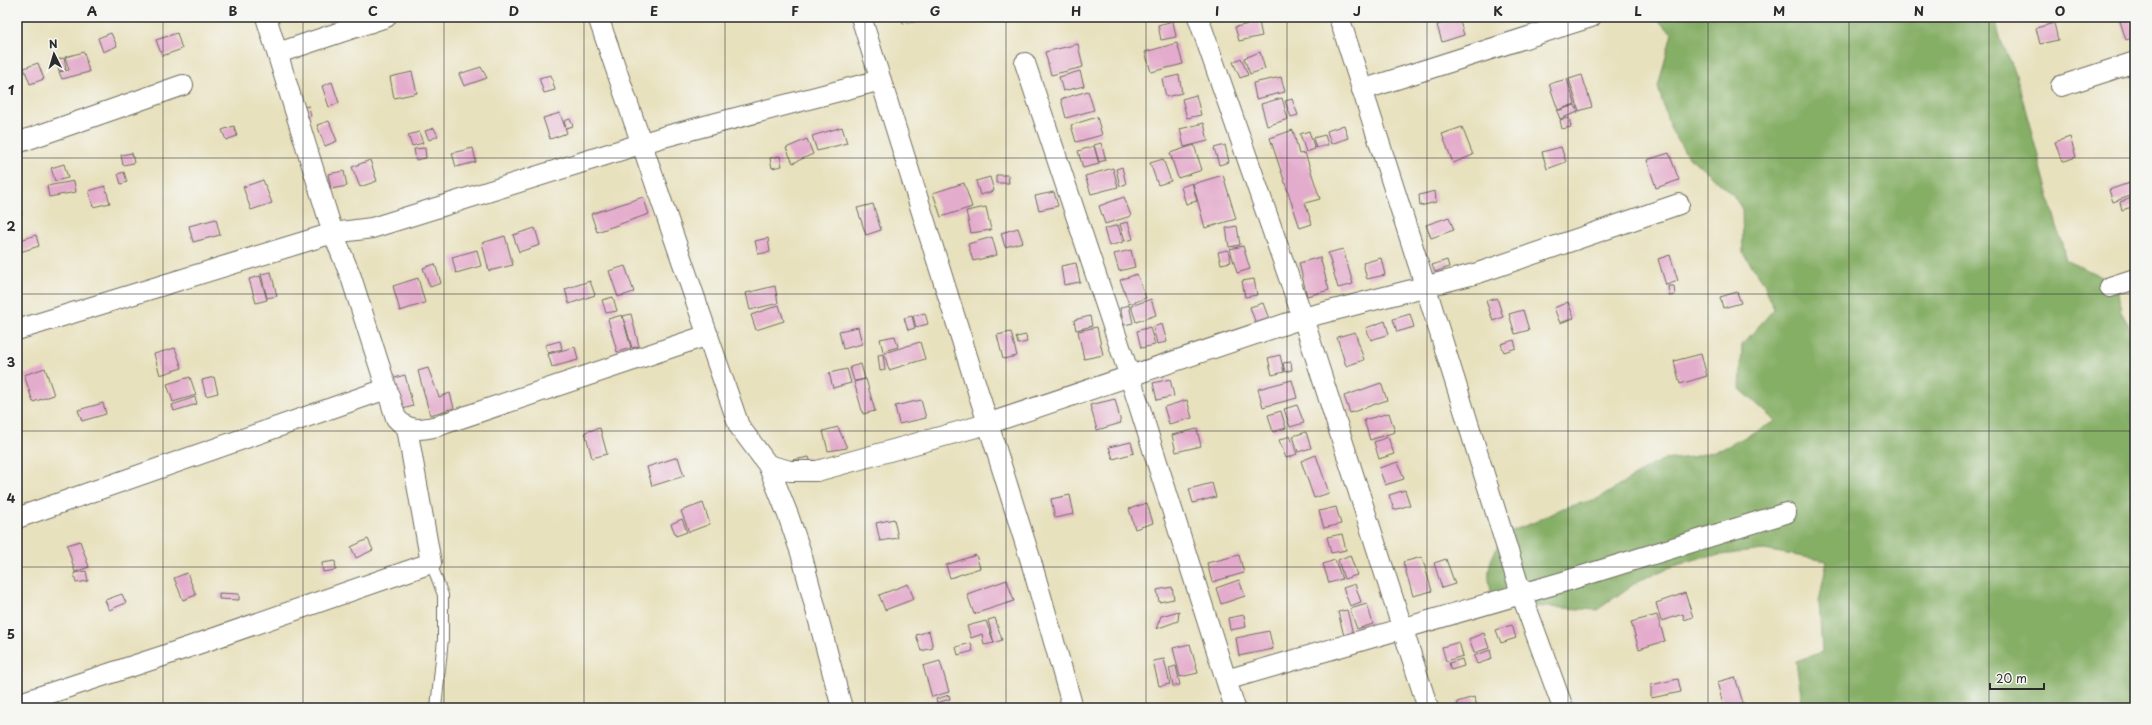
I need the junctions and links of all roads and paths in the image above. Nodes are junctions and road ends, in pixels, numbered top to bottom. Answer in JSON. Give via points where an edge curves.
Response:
{"nodes":[{"id":1,"x":266,"y":17,"type":"edge"},
{"id":2,"x":386,"y":17,"type":"edge"},
{"id":3,"x":598,"y":17,"type":"edge"},
{"id":4,"x":861,"y":17,"type":"edge"},
{"id":5,"x":1198,"y":17,"type":"edge"},
{"id":6,"x":1339,"y":17,"type":"edge"},
{"id":7,"x":1591,"y":17,"type":"edge"},
{"id":8,"x":278,"y":53,"type":"junction"},
{"id":9,"x":2135,"y":62,"type":"edge"},
{"id":10,"x":1025,"y":63,"type":"dead end"},
{"id":11,"x":882,"y":80,"type":"junction"},
{"id":12,"x":183,"y":85,"type":"dead end"},
{"id":13,"x":2060,"y":86,"type":"dead end"},
{"id":14,"x":1362,"y":90,"type":"junction"},
{"id":15,"x":17,"y":143,"type":"edge"},
{"id":16,"x":642,"y":144,"type":"junction"},
{"id":17,"x":1679,"y":204,"type":"dead end"},
{"id":18,"x":332,"y":232,"type":"junction"},
{"id":19,"x":2135,"y":279,"type":"edge"},
{"id":20,"x":1425,"y":285,"type":"junction"},
{"id":21,"x":2110,"y":287,"type":"dead end"},
{"id":22,"x":1303,"y":318,"type":"junction"},
{"id":23,"x":17,"y":330,"type":"edge"},
{"id":24,"x":708,"y":335,"type":"junction"},
{"id":25,"x":1130,"y":376,"type":"junction"},
{"id":26,"x":386,"y":389,"type":"junction"},
{"id":27,"x":987,"y":424,"type":"junction"},
{"id":28,"x":407,"y":428,"type":"junction"},
{"id":29,"x":768,"y":465,"type":"junction"},
{"id":30,"x":1786,"y":513,"type":"dead end"},
{"id":31,"x":17,"y":518,"type":"edge"},
{"id":32,"x":431,"y":563,"type":"junction"},
{"id":33,"x":1520,"y":593,"type":"junction"},
{"id":34,"x":1404,"y":628,"type":"junction"},
{"id":35,"x":1226,"y":680,"type":"junction"},
{"id":36,"x":17,"y":704,"type":"edge"},
{"id":37,"x":436,"y":708,"type":"edge"},
{"id":38,"x":842,"y":708,"type":"edge"},
{"id":39,"x":1073,"y":708,"type":"edge"},
{"id":40,"x":1235,"y":708,"type":"edge"},
{"id":41,"x":1428,"y":708,"type":"edge"},
{"id":42,"x":1563,"y":708,"type":"edge"}],
"edges":[{"from":1,"to":8,"type":"street"},
{"from":2,"to":8,"type":"street"},
{"from":3,"to":16,"type":"street"},
{"from":4,"to":11,"type":"street"},
{"from":5,"to":22,"type":"street"},
{"from":6,"to":14,"type":"street"},
{"from":7,"to":14,"type":"street"},
{"from":8,"to":18,"type":"street"},
{"from":9,"to":13,"type":"street"},
{"from":10,"to":25,"type":"street"},
{"from":11,"to":16,"type":"street"},
{"from":11,"to":27,"type":"street"},
{"from":12,"to":15,"type":"street"},
{"from":14,"to":20,"type":"street"},
{"from":16,"to":18,"type":"street","via":[[372,228]]},
{"from":16,"to":24,"type":"street"},
{"from":17,"to":20,"type":"street","via":[[1478,273]]},
{"from":18,"to":23,"type":"street"},
{"from":18,"to":26,"type":"street","via":[[351,276]]},
{"from":19,"to":21,"type":"street"},
{"from":20,"to":22,"type":"street"},
{"from":20,"to":33,"type":"street"},
{"from":22,"to":25,"type":"street"},
{"from":22,"to":34,"type":"street"},
{"from":24,"to":28,"type":"street","via":[[437,426],[423,429]]},
{"from":24,"to":29,"type":"street","via":[[739,426]]},
{"from":25,"to":27,"type":"street"},
{"from":25,"to":35,"type":"street"},
{"from":26,"to":28,"type":"street","via":[[396,418]]},
{"from":26,"to":31,"type":"street"},
{"from":27,"to":29,"type":"street","via":[[817,471],[790,471]]},
{"from":27,"to":39,"type":"street","via":[[1030,558]]},
{"from":28,"to":32,"type":"street"},
{"from":29,"to":38,"type":"street","via":[[801,553]]},
{"from":30,"to":33,"type":"street"},
{"from":32,"to":36,"type":"street"},
{"from":32,"to":37,"type":"lane","via":[[443,596],[443,639]]},
{"from":33,"to":34,"type":"street"},
{"from":33,"to":42,"type":"street"},
{"from":34,"to":35,"type":"street"},
{"from":34,"to":41,"type":"street"},
{"from":35,"to":40,"type":"street"}]}
